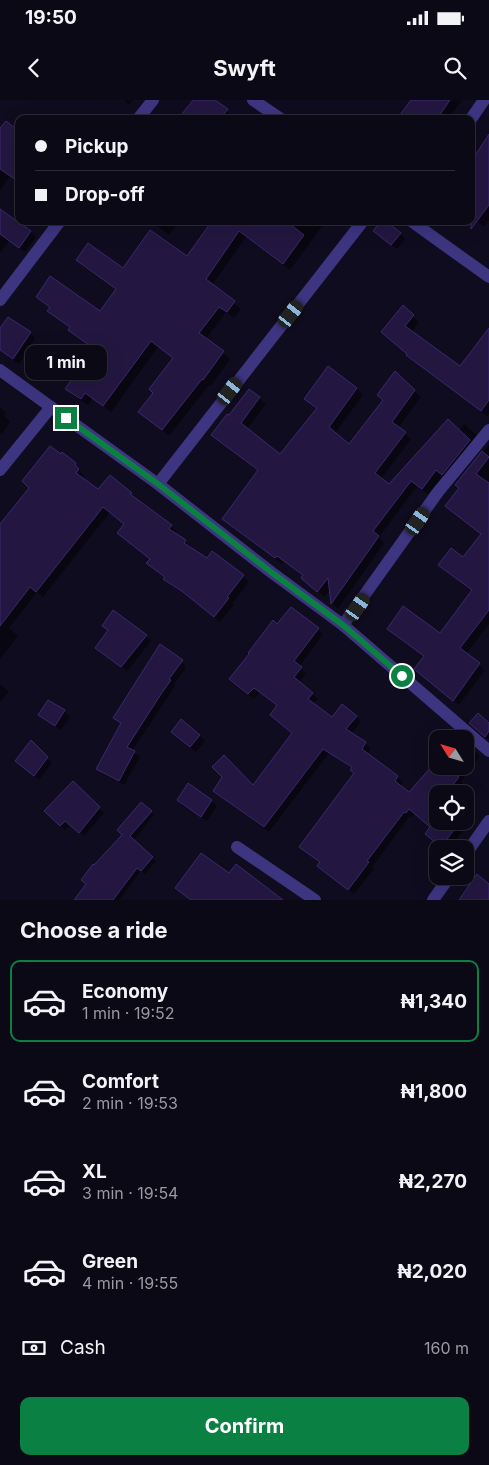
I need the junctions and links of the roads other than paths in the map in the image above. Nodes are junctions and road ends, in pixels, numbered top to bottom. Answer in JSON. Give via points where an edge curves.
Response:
{"nodes":[{"id":1,"x":153,"y":100,"type":"edge"},
{"id":2,"x":253,"y":100,"type":"edge"},
{"id":3,"x":484,"y":100,"type":"edge"},
{"id":4,"x":141,"y":115,"type":"edge"},
{"id":5,"x":274,"y":115,"type":"edge"},
{"id":6,"x":473,"y":115,"type":"edge"},
{"id":7,"x":57,"y":225,"type":"edge"},
{"id":8,"x":360,"y":225,"type":"edge"},
{"id":9,"x":417,"y":225,"type":"edge"},
{"id":10,"x":489,"y":278,"type":"edge"},
{"id":11,"x":0,"y":300,"type":"edge"},
{"id":12,"x":0,"y":370,"type":"edge"},
{"id":13,"x":51,"y":407,"type":"junction"},
{"id":14,"x":489,"y":430,"type":"edge"},
{"id":15,"x":0,"y":470,"type":"edge"},
{"id":16,"x":158,"y":484,"type":"junction"},
{"id":17,"x":343,"y":625,"type":"junction"},
{"id":18,"x":489,"y":751,"type":"edge"},
{"id":19,"x":489,"y":821,"type":"edge"},
{"id":20,"x":474,"y":842,"type":"edge"},
{"id":21,"x":237,"y":847,"type":"dead end"},
{"id":22,"x":444,"y":885,"type":"edge"},
{"id":23,"x":315,"y":900,"type":"edge"},
{"id":24,"x":433,"y":900,"type":"edge"}],
"edges":[{"from":1,"to":4,"type":"street"},
{"from":2,"to":5,"type":"street"},
{"from":3,"to":6,"type":"street"},
{"from":7,"to":11,"type":"street"},
{"from":8,"to":16,"type":"street"},
{"from":9,"to":10,"type":"street"},
{"from":12,"to":13,"type":"street"},
{"from":13,"to":15,"type":"street"},
{"from":13,"to":16,"type":"street"},
{"from":14,"to":17,"type":"street","via":[[438,492]]},
{"from":16,"to":17,"type":"street"},
{"from":17,"to":18,"type":"street"},
{"from":19,"to":20,"type":"street"},
{"from":21,"to":23,"type":"street"},
{"from":22,"to":24,"type":"street"}]}
